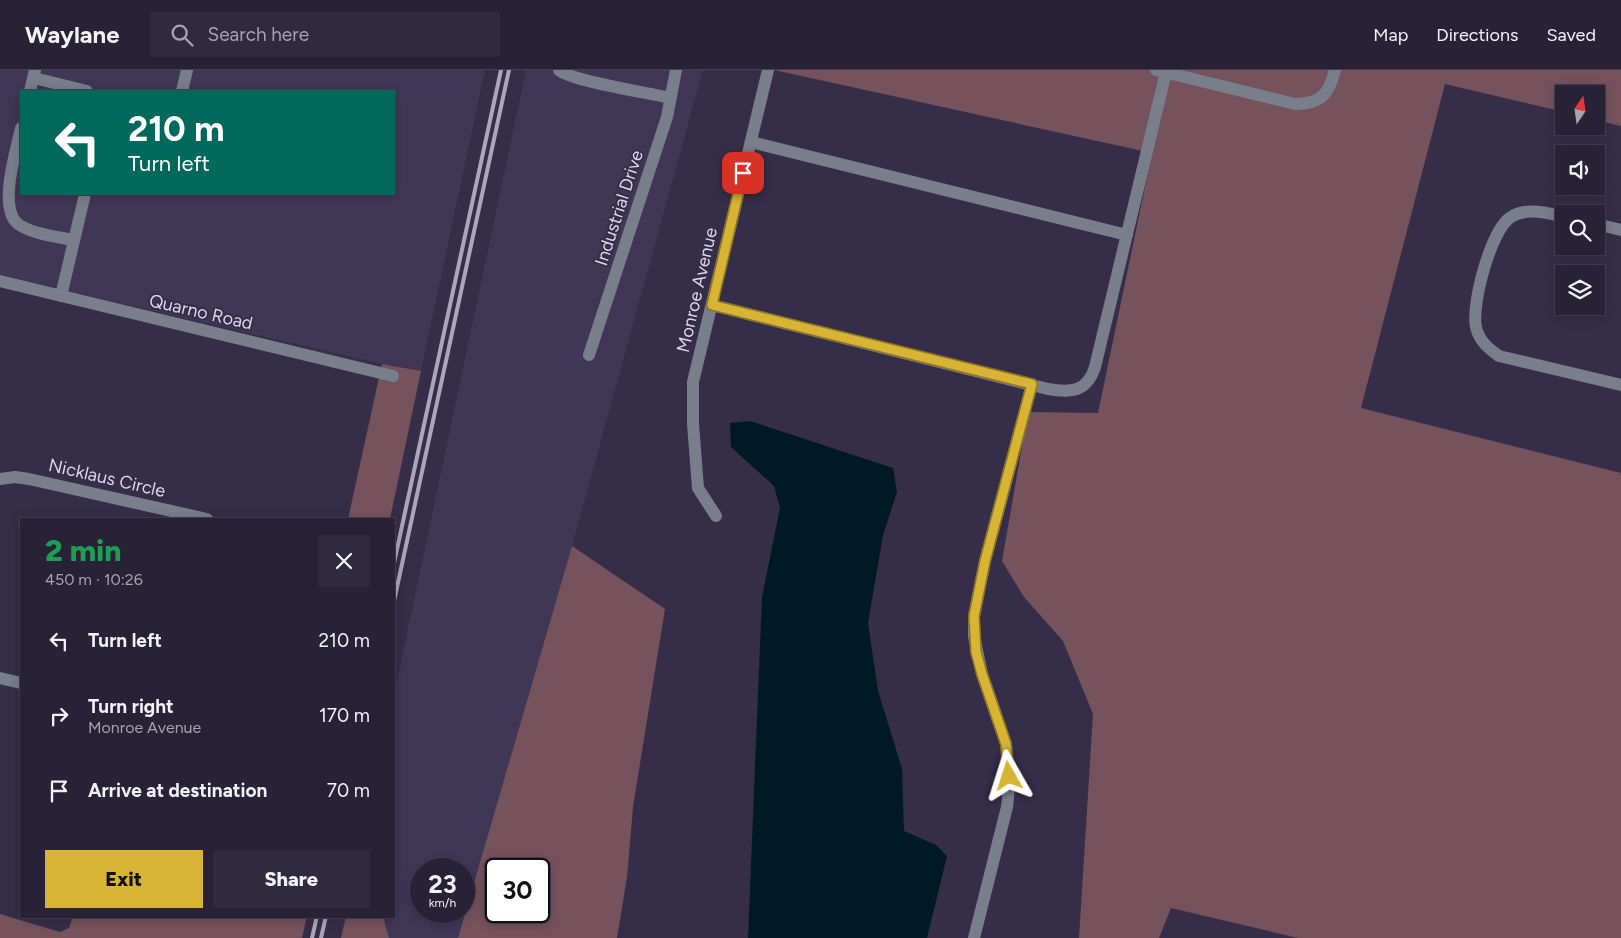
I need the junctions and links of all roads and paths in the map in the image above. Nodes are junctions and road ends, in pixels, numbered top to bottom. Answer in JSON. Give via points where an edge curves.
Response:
{"nodes":[{"id":1,"x":187,"y":70,"type":"edge"},
{"id":2,"x":559,"y":70,"type":"edge"},
{"id":3,"x":676,"y":70,"type":"edge"},
{"id":4,"x":768,"y":70,"type":"edge"},
{"id":5,"x":1334,"y":70,"type":"edge"},
{"id":6,"x":1161,"y":71,"type":"edge"},
{"id":7,"x":35,"y":74,"type":"edge"},
{"id":8,"x":30,"y":90,"type":"edge"},
{"id":9,"x":84,"y":90,"type":"edge"},
{"id":10,"x":182,"y":90,"type":"edge"},
{"id":11,"x":670,"y":98,"type":"junction"},
{"id":12,"x":20,"y":132,"type":"edge"},
{"id":13,"x":751,"y":142,"type":"junction"},
{"id":14,"x":85,"y":195,"type":"edge"},
{"id":15,"x":1555,"y":215,"type":"edge"},
{"id":16,"x":1605,"y":226,"type":"edge"},
{"id":17,"x":1621,"y":230,"type":"edge"},
{"id":18,"x":1127,"y":235,"type":"junction"},
{"id":19,"x":73,"y":240,"type":"junction"},
{"id":20,"x":0,"y":282,"type":"edge"},
{"id":21,"x":61,"y":296,"type":"junction"},
{"id":22,"x":712,"y":305,"type":"junction"},
{"id":23,"x":589,"y":355,"type":"dead end"},
{"id":24,"x":393,"y":376,"type":"dead end"},
{"id":25,"x":1032,"y":384,"type":"junction"},
{"id":26,"x":1621,"y":385,"type":"edge"},
{"id":27,"x":0,"y":479,"type":"edge"},
{"id":28,"x":716,"y":516,"type":"dead end"},
{"id":29,"x":203,"y":518,"type":"edge"},
{"id":30,"x":0,"y":678,"type":"edge"},
{"id":31,"x":20,"y":683,"type":"edge"},
{"id":32,"x":974,"y":938,"type":"edge"}],
"edges":[{"from":1,"to":10,"type":"street"},
{"from":2,"to":11,"type":"street","via":[[583,79]]},
{"from":3,"to":11,"type":"street","name":"Industrial Drive"},
{"from":4,"to":13,"type":"street","name":"Monroe Avenue"},
{"from":5,"to":6,"type":"street","via":[[1329,88],[1320,99],[1308,104],[1295,104]]},
{"from":6,"to":18,"type":"street"},
{"from":7,"to":8,"type":"street"},
{"from":7,"to":9,"type":"street"},
{"from":11,"to":23,"type":"street","name":"Industrial Drive","via":[[667,117]]},
{"from":12,"to":19,"type":"street","via":[[6,204],[15,221],[27,228]]},
{"from":13,"to":18,"type":"street"},
{"from":13,"to":22,"type":"street","name":"Monroe Avenue"},
{"from":14,"to":19,"type":"street"},
{"from":15,"to":26,"type":"street","via":[[1534,211],[1511,217],[1495,235],[1476,312],[1478,334],[1484,344],[1499,356]]},
{"from":16,"to":17,"type":"street"},
{"from":18,"to":25,"type":"street","via":[[1092,377],[1078,389],[1068,391]]},
{"from":19,"to":21,"type":"street"},
{"from":20,"to":21,"type":"street","name":"Quarno Road"},
{"from":21,"to":24,"type":"street","name":"Quarno Road"},
{"from":22,"to":25,"type":"street"},
{"from":22,"to":28,"type":"street","name":"Monroe Avenue","via":[[694,382],[693,424],[698,488]]},
{"from":25,"to":32,"type":"street","via":[[985,561],[974,616],[976,652],[1006,744],[1009,786],[1007,807]]},
{"from":27,"to":29,"type":"street","name":"Nicklaus Circle","via":[[29,479]]},
{"from":30,"to":31,"type":"street"}]}
